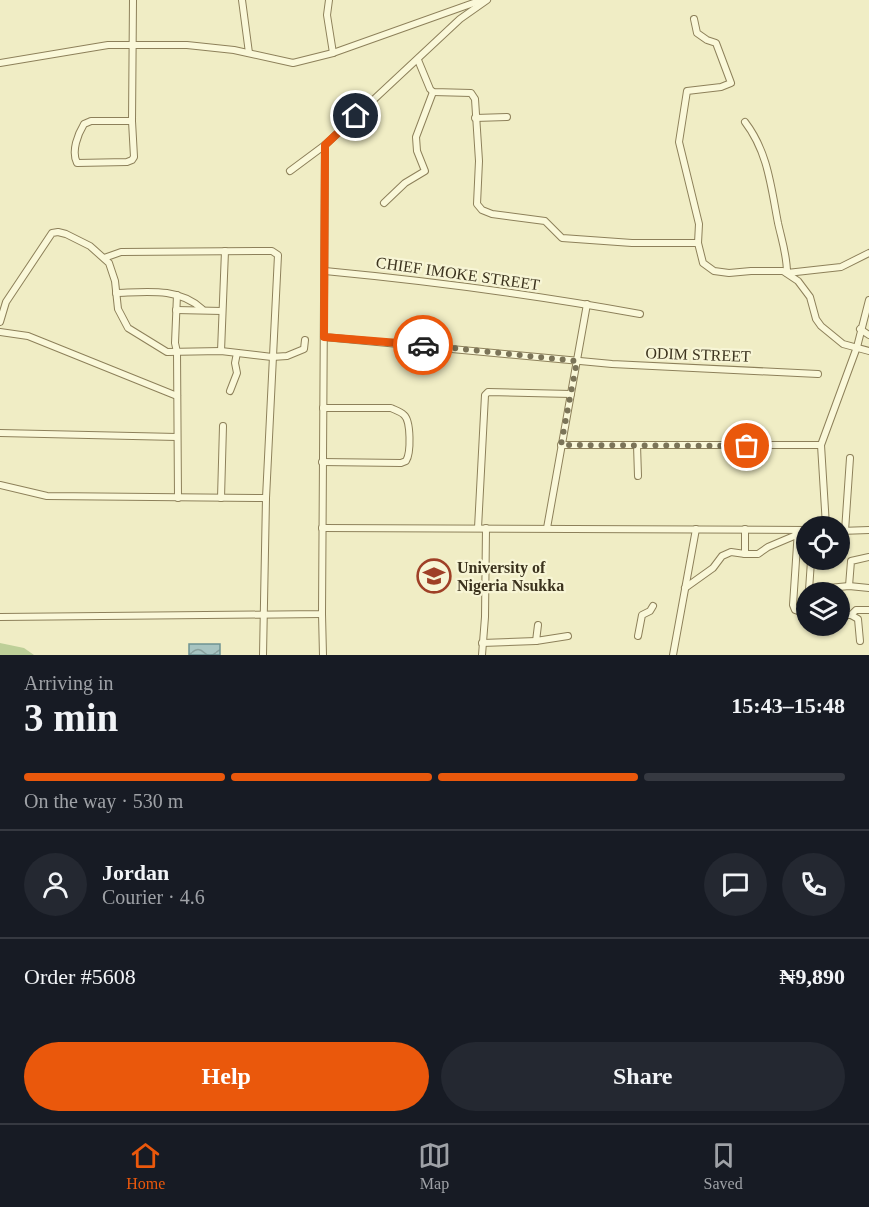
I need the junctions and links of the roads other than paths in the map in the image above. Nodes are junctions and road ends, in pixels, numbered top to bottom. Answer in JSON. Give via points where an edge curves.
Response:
{"nodes":[{"id":1,"x":133,"y":0,"type":"edge"},
{"id":2,"x":242,"y":0,"type":"edge"},
{"id":3,"x":329,"y":0,"type":"edge"},
{"id":4,"x":453,"y":0,"type":"edge"},
{"id":5,"x":482,"y":0,"type":"edge"},
{"id":6,"x":487,"y":0,"type":"edge"},
{"id":7,"x":461,"y":7,"type":"junction"},
{"id":8,"x":465,"y":15,"type":"junction"},
{"id":9,"x":694,"y":19,"type":"dead end"},
{"id":10,"x":132,"y":45,"type":"junction"},
{"id":11,"x":249,"y":53,"type":"junction"},
{"id":12,"x":333,"y":53,"type":"junction"},
{"id":13,"x":418,"y":60,"type":"junction"},
{"id":14,"x":0,"y":63,"type":"edge"},
{"id":15,"x":433,"y":92,"type":"junction"},
{"id":16,"x":507,"y":117,"type":"dead end"},
{"id":17,"x":476,"y":118,"type":"junction"},
{"id":18,"x":132,"y":121,"type":"junction"},
{"id":19,"x":745,"y":122,"type":"dead end"},
{"id":20,"x":325,"y":145,"type":"junction"},
{"id":21,"x":290,"y":171,"type":"dead end"},
{"id":22,"x":384,"y":203,"type":"dead end"},
{"id":23,"x":698,"y":243,"type":"junction"},
{"id":24,"x":225,"y":251,"type":"junction"},
{"id":25,"x":869,"y":252,"type":"edge"},
{"id":26,"x":104,"y":258,"type":"junction"},
{"id":27,"x":325,"y":271,"type":"junction"},
{"id":28,"x":787,"y":273,"type":"junction"},
{"id":29,"x":116,"y":293,"type":"junction"},
{"id":30,"x":177,"y":295,"type":"junction"},
{"id":31,"x":869,"y":300,"type":"edge"},
{"id":32,"x":587,"y":304,"type":"junction"},
{"id":33,"x":202,"y":309,"type":"junction"},
{"id":34,"x":176,"y":310,"type":"junction"},
{"id":35,"x":222,"y":311,"type":"junction"},
{"id":36,"x":640,"y":314,"type":"dead end"},
{"id":37,"x":0,"y":322,"type":"edge"},
{"id":38,"x":860,"y":328,"type":"junction"},
{"id":39,"x":0,"y":332,"type":"edge"},
{"id":40,"x":869,"y":335,"type":"edge"},
{"id":41,"x":324,"y":337,"type":"junction"},
{"id":42,"x":304,"y":340,"type":"dead end"},
{"id":43,"x":857,"y":347,"type":"junction"},
{"id":44,"x":221,"y":351,"type":"junction"},
{"id":45,"x":869,"y":351,"type":"edge"},
{"id":46,"x":177,"y":352,"type":"junction"},
{"id":47,"x":237,"y":353,"type":"junction"},
{"id":48,"x":272,"y":357,"type":"junction"},
{"id":49,"x":577,"y":361,"type":"junction"},
{"id":50,"x":818,"y":374,"type":"dead end"},
{"id":51,"x":230,"y":391,"type":"dead end"},
{"id":52,"x":571,"y":394,"type":"junction"},
{"id":53,"x":177,"y":396,"type":"junction"},
{"id":54,"x":323,"y":408,"type":"junction"},
{"id":55,"x":223,"y":426,"type":"dead end"},
{"id":56,"x":0,"y":433,"type":"edge"},
{"id":57,"x":177,"y":436,"type":"junction"},
{"id":58,"x":561,"y":445,"type":"junction"},
{"id":59,"x":637,"y":445,"type":"junction"},
{"id":60,"x":821,"y":445,"type":"junction"},
{"id":61,"x":850,"y":458,"type":"dead end"},
{"id":62,"x":322,"y":462,"type":"junction"},
{"id":63,"x":638,"y":476,"type":"dead end"},
{"id":64,"x":0,"y":485,"type":"edge"},
{"id":65,"x":178,"y":498,"type":"junction"},
{"id":66,"x":220,"y":498,"type":"junction"},
{"id":67,"x":266,"y":498,"type":"junction"},
{"id":68,"x":825,"y":516,"type":"edge"},
{"id":69,"x":844,"y":516,"type":"edge"},
{"id":70,"x":322,"y":528,"type":"junction"},
{"id":71,"x":482,"y":528,"type":"junction"},
{"id":72,"x":547,"y":528,"type":"junction"},
{"id":73,"x":696,"y":529,"type":"junction"},
{"id":74,"x":745,"y":529,"type":"junction"},
{"id":75,"x":796,"y":530,"type":"edge"},
{"id":76,"x":869,"y":530,"type":"edge"},
{"id":77,"x":850,"y":531,"type":"edge"},
{"id":78,"x":796,"y":533,"type":"edge"},
{"id":79,"x":745,"y":554,"type":"junction"},
{"id":80,"x":869,"y":557,"type":"edge"},
{"id":81,"x":796,"y":560,"type":"edge"},
{"id":82,"x":849,"y":582,"type":"edge"},
{"id":83,"x":850,"y":586,"type":"edge"},
{"id":84,"x":685,"y":588,"type":"junction"},
{"id":85,"x":869,"y":588,"type":"edge"},
{"id":86,"x":652,"y":606,"type":"dead end"},
{"id":87,"x":796,"y":610,"type":"edge"},
{"id":88,"x":869,"y":610,"type":"edge"},
{"id":89,"x":265,"y":614,"type":"junction"},
{"id":90,"x":322,"y":614,"type":"junction"},
{"id":91,"x":850,"y":615,"type":"joint"},
{"id":92,"x":0,"y":617,"type":"edge"},
{"id":93,"x":538,"y":625,"type":"dead end"},
{"id":94,"x":567,"y":636,"type":"dead end"},
{"id":95,"x":638,"y":636,"type":"dead end"},
{"id":96,"x":536,"y":641,"type":"junction"},
{"id":97,"x":860,"y":642,"type":"dead end"},
{"id":98,"x":482,"y":644,"type":"junction"},
{"id":99,"x":263,"y":655,"type":"edge"},
{"id":100,"x":323,"y":655,"type":"edge"},
{"id":101,"x":482,"y":655,"type":"edge"},
{"id":102,"x":673,"y":655,"type":"edge"}],
"edges":[{"from":1,"to":10,"type":"street"},
{"from":2,"to":11,"type":"street"},
{"from":3,"to":12,"type":"street","via":[[327,15]]},
{"from":4,"to":7,"type":"street"},
{"from":5,"to":7,"type":"street"},
{"from":6,"to":8,"type":"street"},
{"from":7,"to":8,"type":"street"},
{"from":7,"to":12,"type":"street"},
{"from":8,"to":13,"type":"street"},
{"from":9,"to":23,"type":"street","via":[[697,33],[716,43],[731,83],[687,90],[679,142],[699,224]]},
{"from":10,"to":11,"type":"street","via":[[187,45]]},
{"from":10,"to":14,"type":"street","via":[[85,48]]},
{"from":10,"to":18,"type":"street"},
{"from":11,"to":12,"type":"street","via":[[293,63]]},
{"from":13,"to":15,"type":"street"},
{"from":13,"to":20,"type":"street"},
{"from":15,"to":17,"type":"street","via":[[471,93]]},
{"from":15,"to":22,"type":"street","via":[[416,137],[425,171]]},
{"from":16,"to":17,"type":"street"},
{"from":17,"to":23,"type":"street","via":[[477,204],[482,210],[545,221],[562,237]]},
{"from":18,"to":18,"type":"street","via":[[132,160],[77,163],[77,140],[84,124]]},
{"from":19,"to":28,"type":"street","via":[[766,161],[785,246]]},
{"from":20,"to":21,"type":"street"},
{"from":20,"to":27,"type":"street"},
{"from":23,"to":28,"type":"street","via":[[703,262],[714,271]]},
{"from":24,"to":26,"type":"street","via":[[121,252]]},
{"from":24,"to":35,"type":"street"},
{"from":24,"to":48,"type":"street","via":[[272,251],[278,255]]},
{"from":25,"to":28,"type":"street","via":[[841,267]]},
{"from":26,"to":29,"type":"street","via":[[109,263]]},
{"from":26,"to":37,"type":"street","via":[[66,234],[52,234],[6,302]]},
{"from":27,"to":32,"type":"street","name":"CHIEF IMOKE STREET"},
{"from":27,"to":41,"type":"street"},
{"from":28,"to":43,"type":"street","via":[[810,297],[821,326],[843,344]]},
{"from":29,"to":30,"type":"street","via":[[163,291]]},
{"from":29,"to":46,"type":"street","via":[[118,309],[128,328],[167,352]]},
{"from":30,"to":33,"type":"street"},
{"from":30,"to":34,"type":"street"},
{"from":31,"to":38,"type":"street"},
{"from":32,"to":36,"type":"street","name":"CHIEF IMOKE STREET"},
{"from":32,"to":49,"type":"street"},
{"from":33,"to":34,"type":"street"},
{"from":33,"to":35,"type":"street"},
{"from":34,"to":46,"type":"street"},
{"from":35,"to":44,"type":"street"},
{"from":38,"to":40,"type":"street"},
{"from":38,"to":43,"type":"street"},
{"from":39,"to":53,"type":"street","via":[[28,336]]},
{"from":41,"to":49,"type":"street","name":"ODIM STREET"},
{"from":41,"to":54,"type":"street"},
{"from":42,"to":48,"type":"street","via":[[304,349],[297,353]]},
{"from":43,"to":45,"type":"street"},
{"from":43,"to":60,"type":"street"},
{"from":44,"to":46,"type":"street"},
{"from":44,"to":47,"type":"street"},
{"from":46,"to":53,"type":"street"},
{"from":47,"to":48,"type":"street"},
{"from":47,"to":51,"type":"street","via":[[237,373]]},
{"from":48,"to":67,"type":"street"},
{"from":49,"to":50,"type":"street","name":"ODIM STREET"},
{"from":49,"to":52,"type":"street"},
{"from":52,"to":58,"type":"street"},
{"from":52,"to":71,"type":"street","via":[[485,395]]},
{"from":53,"to":57,"type":"street"},
{"from":54,"to":62,"type":"street"},
{"from":54,"to":62,"type":"street","via":[[397,410],[408,422],[409,454],[401,463]]},
{"from":55,"to":66,"type":"street"},
{"from":56,"to":57,"type":"street"},
{"from":57,"to":65,"type":"street"},
{"from":58,"to":59,"type":"street"},
{"from":58,"to":72,"type":"street"},
{"from":59,"to":60,"type":"street"},
{"from":59,"to":63,"type":"street"},
{"from":60,"to":68,"type":"street"},
{"from":61,"to":69,"type":"street"},
{"from":62,"to":70,"type":"street"},
{"from":64,"to":65,"type":"street","via":[[47,496]]},
{"from":65,"to":66,"type":"street"},
{"from":66,"to":67,"type":"street"},
{"from":67,"to":89,"type":"street"},
{"from":70,"to":71,"type":"street"},
{"from":70,"to":90,"type":"street"},
{"from":71,"to":72,"type":"street"},
{"from":71,"to":98,"type":"street"},
{"from":72,"to":73,"type":"street"},
{"from":73,"to":74,"type":"street"},
{"from":73,"to":84,"type":"street"},
{"from":74,"to":75,"type":"street"},
{"from":74,"to":79,"type":"street"},
{"from":76,"to":77,"type":"street"},
{"from":78,"to":79,"type":"street","via":[[758,554]]},
{"from":79,"to":84,"type":"street","via":[[731,552],[722,556],[713,568]]},
{"from":80,"to":82,"type":"street","via":[[850,561]]},
{"from":81,"to":87,"type":"street"},
{"from":83,"to":85,"type":"street"},
{"from":84,"to":102,"type":"street"},
{"from":86,"to":95,"type":"street","via":[[642,615]]},
{"from":88,"to":91,"type":"street","via":[[856,610]]},
{"from":89,"to":90,"type":"street"},
{"from":89,"to":92,"type":"street"},
{"from":89,"to":99,"type":"street"},
{"from":90,"to":100,"type":"street"},
{"from":91,"to":97,"type":"street","via":[[858,619]]},
{"from":93,"to":96,"type":"street"},
{"from":94,"to":96,"type":"street"},
{"from":96,"to":98,"type":"street"},
{"from":98,"to":101,"type":"street"}]}
